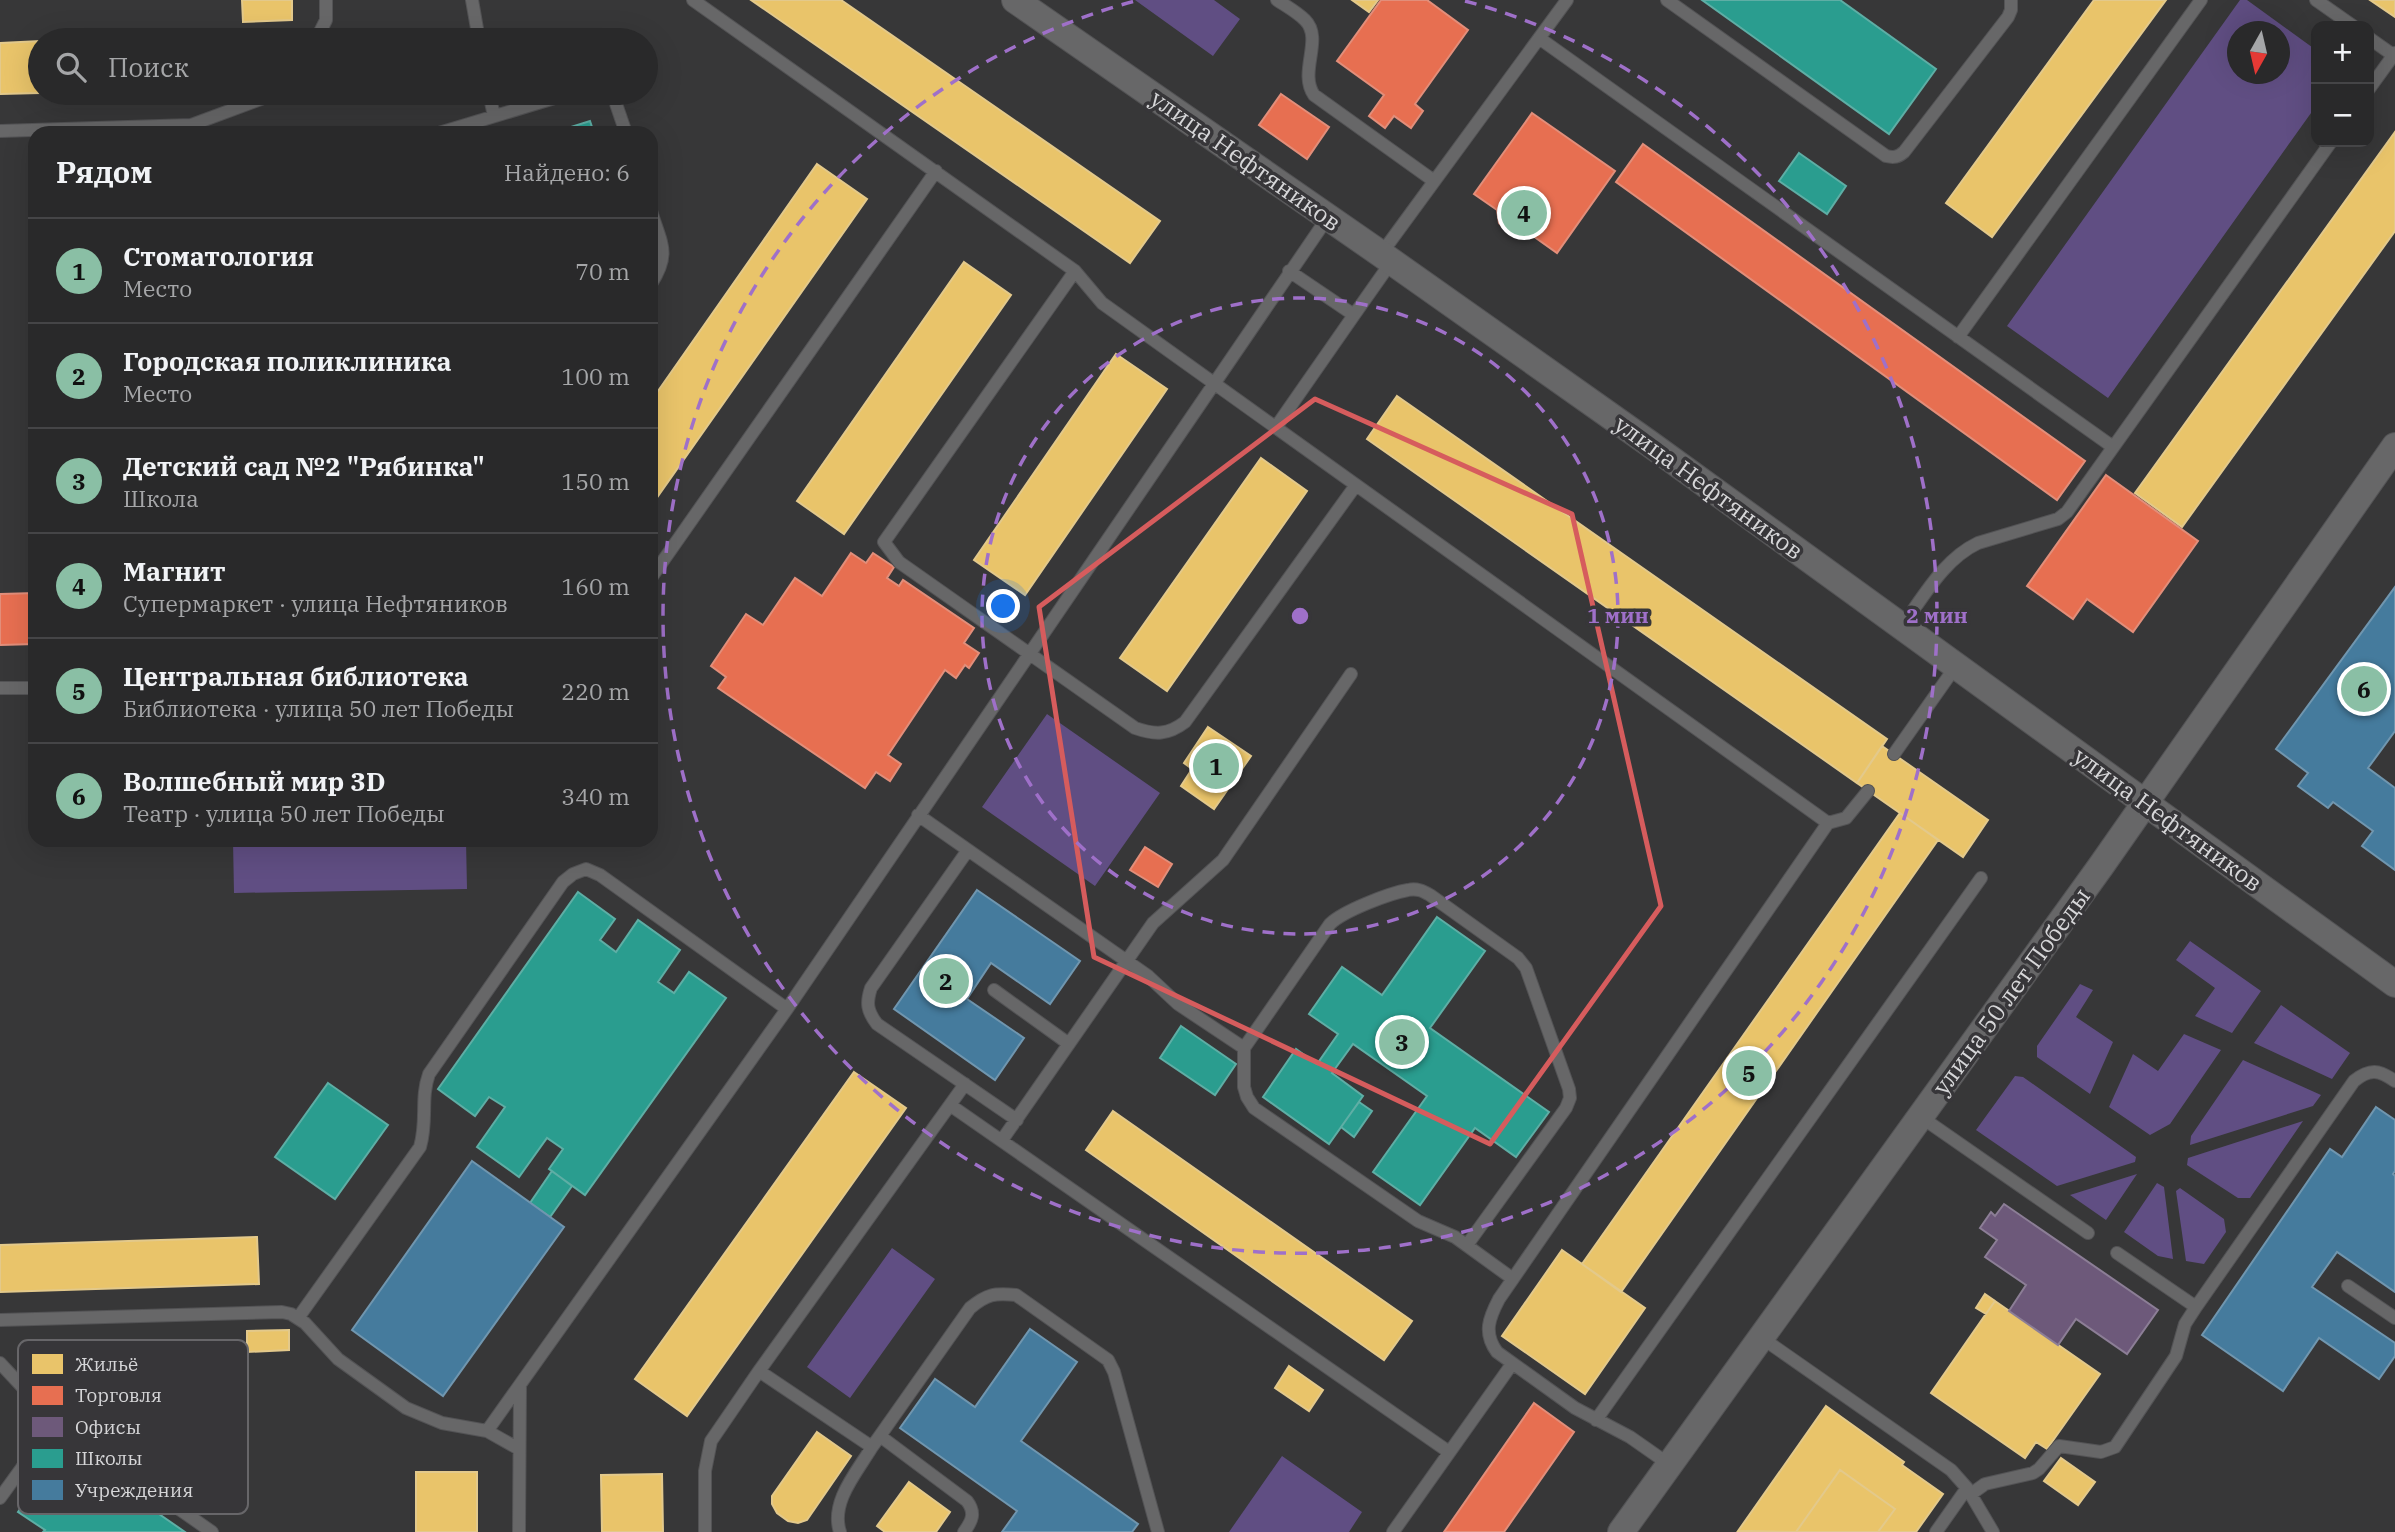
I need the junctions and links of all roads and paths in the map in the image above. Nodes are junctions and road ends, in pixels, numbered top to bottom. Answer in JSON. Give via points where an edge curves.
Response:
{"nodes":[{"id":1,"x":326,"y":0,"type":"edge"},
{"id":2,"x":472,"y":0,"type":"edge"},
{"id":3,"x":693,"y":0,"type":"edge"},
{"id":4,"x":1015,"y":0,"type":"edge"},
{"id":5,"x":1277,"y":0,"type":"edge"},
{"id":6,"x":1567,"y":0,"type":"edge"},
{"id":7,"x":1667,"y":0,"type":"edge"},
{"id":8,"x":2011,"y":0,"type":"edge"},
{"id":9,"x":2201,"y":0,"type":"edge"},
{"id":10,"x":2316,"y":0,"type":"edge"},
{"id":11,"x":2346,"y":21,"type":"edge"},
{"id":12,"x":322,"y":28,"type":"edge"},
{"id":13,"x":477,"y":28,"type":"edge"},
{"id":14,"x":1539,"y":38,"type":"junction"},
{"id":15,"x":2374,"y":41,"type":"edge"},
{"id":16,"x":2394,"y":54,"type":"edge"},
{"id":17,"x":2373,"y":84,"type":"edge"},
{"id":18,"x":247,"y":105,"type":"edge"},
{"id":19,"x":492,"y":105,"type":"edge"},
{"id":20,"x":531,"y":105,"type":"edge"},
{"id":21,"x":616,"y":105,"type":"edge"},
{"id":22,"x":494,"y":116,"type":"junction"},
{"id":23,"x":159,"y":126,"type":"edge"},
{"id":24,"x":462,"y":126,"type":"edge"},
{"id":25,"x":624,"y":126,"type":"edge"},
{"id":26,"x":28,"y":130,"type":"edge"},
{"id":27,"x":0,"y":131,"type":"edge"},
{"id":28,"x":2327,"y":147,"type":"edge"},
{"id":29,"x":936,"y":171,"type":"junction"},
{"id":30,"x":1434,"y":181,"type":"junction"},
{"id":31,"x":1328,"y":217,"type":"junction"},
{"id":32,"x":658,"y":233,"type":"edge"},
{"id":33,"x":1387,"y":257,"type":"junction"},
{"id":34,"x":1075,"y":271,"type":"junction"},
{"id":35,"x":1289,"y":271,"type":"junction"},
{"id":36,"x":658,"y":273,"type":"edge"},
{"id":37,"x":1354,"y":315,"type":"junction"},
{"id":38,"x":1958,"y":337,"type":"junction"},
{"id":39,"x":1214,"y":383,"type":"junction"},
{"id":40,"x":1276,"y":427,"type":"junction"},
{"id":41,"x":2395,"y":446,"type":"edge"},
{"id":42,"x":2113,"y":447,"type":"junction"},
{"id":43,"x":1356,"y":485,"type":"junction"},
{"id":44,"x":658,"y":568,"type":"edge"},
{"id":45,"x":1902,"y":626,"type":"junction"},
{"id":46,"x":1027,"y":653,"type":"junction"},
{"id":47,"x":1956,"y":666,"type":"junction"},
{"id":48,"x":1351,"y":674,"type":"dead end"},
{"id":49,"x":0,"y":688,"type":"edge"},
{"id":50,"x":28,"y":688,"type":"edge"},
{"id":51,"x":1894,"y":754,"type":"dead end"},
{"id":52,"x":1868,"y":791,"type":"dead end"},
{"id":53,"x":2145,"y":803,"type":"junction"},
{"id":54,"x":918,"y":815,"type":"junction"},
{"id":55,"x":1828,"y":823,"type":"junction"},
{"id":56,"x":968,"y":850,"type":"junction"},
{"id":57,"x":1981,"y":878,"type":"dead end"},
{"id":58,"x":1126,"y":961,"type":"junction"},
{"id":59,"x":2395,"y":984,"type":"edge"},
{"id":60,"x":994,"y":990,"type":"dead end"},
{"id":61,"x":787,"y":1009,"type":"junction"},
{"id":62,"x":1069,"y":1044,"type":"junction"},
{"id":63,"x":1244,"y":1048,"type":"junction"},
{"id":64,"x":2395,"y":1081,"type":"edge"},
{"id":65,"x":965,"y":1084,"type":"junction"},
{"id":66,"x":950,"y":1105,"type":"junction"},
{"id":67,"x":1921,"y":1117,"type":"junction"},
{"id":68,"x":1017,"y":1120,"type":"junction"},
{"id":69,"x":1002,"y":1140,"type":"junction"},
{"id":70,"x":2088,"y":1233,"type":"dead end"},
{"id":71,"x":1467,"y":1245,"type":"junction"},
{"id":72,"x":2117,"y":1254,"type":"dead end"},
{"id":73,"x":1513,"y":1279,"type":"junction"},
{"id":74,"x":2348,"y":1286,"type":"dead end"},
{"id":75,"x":2196,"y":1307,"type":"junction"},
{"id":76,"x":298,"y":1318,"type":"junction"},
{"id":77,"x":2395,"y":1318,"type":"edge"},
{"id":78,"x":0,"y":1320,"type":"edge"},
{"id":79,"x":1762,"y":1338,"type":"junction"},
{"id":80,"x":0,"y":1363,"type":"edge"},
{"id":81,"x":1512,"y":1364,"type":"junction"},
{"id":82,"x":759,"y":1371,"type":"junction"},
{"id":83,"x":18,"y":1382,"type":"edge"},
{"id":84,"x":520,"y":1384,"type":"junction"},
{"id":85,"x":1596,"y":1420,"type":"junction"},
{"id":86,"x":486,"y":1431,"type":"junction"},
{"id":87,"x":880,"y":1436,"type":"junction"},
{"id":88,"x":872,"y":1447,"type":"junction"},
{"id":89,"x":519,"y":1449,"type":"junction"},
{"id":90,"x":1449,"y":1452,"type":"junction"},
{"id":91,"x":1670,"y":1465,"type":"junction"},
{"id":92,"x":18,"y":1473,"type":"edge"},
{"id":93,"x":1969,"y":1491,"type":"junction"},
{"id":94,"x":0,"y":1498,"type":"edge"},
{"id":95,"x":186,"y":1514,"type":"edge"},
{"id":96,"x":212,"y":1532,"type":"edge"},
{"id":97,"x":519,"y":1532,"type":"edge"},
{"id":98,"x":705,"y":1532,"type":"edge"},
{"id":99,"x":840,"y":1532,"type":"edge"},
{"id":100,"x":964,"y":1532,"type":"edge"},
{"id":101,"x":1158,"y":1532,"type":"edge"},
{"id":102,"x":1393,"y":1532,"type":"edge"},
{"id":103,"x":1621,"y":1532,"type":"edge"},
{"id":104,"x":1936,"y":1532,"type":"edge"},
{"id":105,"x":1993,"y":1532,"type":"edge"}],
"edges":[{"from":1,"to":12,"type":"lane"},
{"from":2,"to":13,"type":"lane"},
{"from":3,"to":29,"type":"lane"},
{"from":4,"to":31,"type":"street","name":"улица Нефтяников"},
{"from":5,"to":30,"type":"lane","via":[[1306,20],[1311,29],[1307,75],[1314,95]]},
{"from":6,"to":14,"type":"lane"},
{"from":7,"to":8,"type":"lane","via":[[1892,158],[1904,152],[2000,27]]},
{"from":9,"to":38,"type":"lane"},
{"from":10,"to":11,"type":"lane"},
{"from":14,"to":30,"type":"lane"},
{"from":14,"to":38,"type":"lane"},
{"from":15,"to":16,"type":"lane"},
{"from":16,"to":17,"type":"lane"},
{"from":18,"to":23,"type":"lane","via":[[191,125]]},
{"from":19,"to":22,"type":"lane"},
{"from":20,"to":22,"type":"lane"},
{"from":21,"to":25,"type":"lane"},
{"from":22,"to":24,"type":"lane"},
{"from":26,"to":27,"type":"lane"},
{"from":28,"to":42,"type":"lane"},
{"from":29,"to":34,"type":"lane"},
{"from":29,"to":44,"type":"lane"},
{"from":30,"to":33,"type":"lane"},
{"from":31,"to":33,"type":"street","name":"улица Нефтяников"},
{"from":31,"to":35,"type":"lane"},
{"from":32,"to":36,"type":"lane","via":[[664,258]]},
{"from":33,"to":37,"type":"lane"},
{"from":33,"to":45,"type":"street","name":"улица Нефтяников"},
{"from":34,"to":39,"type":"lane","via":[[1102,303]]},
{"from":34,"to":46,"type":"lane","via":[[884,542],[899,562]]},
{"from":35,"to":37,"type":"lane"},
{"from":35,"to":39,"type":"lane"},
{"from":37,"to":40,"type":"lane"},
{"from":38,"to":42,"type":"lane"},
{"from":39,"to":40,"type":"lane"},
{"from":39,"to":46,"type":"lane"},
{"from":40,"to":43,"type":"lane"},
{"from":41,"to":53,"type":"street","name":"улица 50 лет Победы"},
{"from":42,"to":45,"type":"lane","via":[[2067,512],[2058,519],[1966,548],[1948,563]]},
{"from":43,"to":46,"type":"lane","via":[[1175,730],[1162,734],[1135,728]]},
{"from":43,"to":55,"type":"lane"},
{"from":45,"to":47,"type":"street","name":"улица Нефтяников"},
{"from":46,"to":54,"type":"lane"},
{"from":47,"to":51,"type":"lane"},
{"from":47,"to":53,"type":"street","name":"улица Нефтяников"},
{"from":48,"to":58,"type":"lane","via":[[1223,860],[1161,914]]},
{"from":49,"to":50,"type":"lane"},
{"from":52,"to":55,"type":"lane","via":[[1846,818]]},
{"from":53,"to":59,"type":"street","name":"улица Нефтяников"},
{"from":53,"to":67,"type":"street","name":"улица 50 лет Победы"},
{"from":54,"to":56,"type":"lane"},
{"from":54,"to":61,"type":"lane"},
{"from":55,"to":73,"type":"lane"},
{"from":56,"to":58,"type":"lane"},
{"from":56,"to":65,"type":"lane","via":[[867,1000],[869,1014],[877,1024]]},
{"from":57,"to":85,"type":"lane"},
{"from":58,"to":62,"type":"lane"},
{"from":58,"to":63,"type":"lane","via":[[1178,1004]]},
{"from":60,"to":62,"type":"lane"},
{"from":61,"to":76,"type":"lane","via":[[600,875],[586,869],[573,874],[429,1074],[423,1089],[425,1129],[420,1147]]},
{"from":61,"to":84,"type":"lane"},
{"from":62,"to":68,"type":"lane"},
{"from":63,"to":71,"type":"lane","via":[[1244,1087],[1255,1108],[1418,1222]]},
{"from":63,"to":71,"type":"lane","via":[[1338,917],[1408,890],[1430,895],[1518,958],[1526,968],[1570,1098]]},
{"from":64,"to":75,"type":"lane","via":[[2372,1071],[2354,1081]]},
{"from":65,"to":66,"type":"lane"},
{"from":65,"to":68,"type":"lane"},
{"from":66,"to":69,"type":"lane"},
{"from":66,"to":82,"type":"lane"},
{"from":67,"to":70,"type":"lane"},
{"from":67,"to":79,"type":"street","name":"улица 50 лет Победы"},
{"from":68,"to":69,"type":"lane"},
{"from":69,"to":90,"type":"lane"},
{"from":71,"to":73,"type":"lane"},
{"from":72,"to":75,"type":"lane"},
{"from":73,"to":81,"type":"lane","via":[[1492,1313],[1489,1334],[1490,1343]]},
{"from":74,"to":77,"type":"lane"},
{"from":75,"to":93,"type":"lane","via":[[2185,1324],[2176,1356],[2115,1447],[2101,1452],[2059,1446],[2033,1473]]},
{"from":76,"to":78,"type":"lane","via":[[282,1312]]},
{"from":76,"to":86,"type":"lane","via":[[338,1359],[406,1408],[442,1423]]},
{"from":79,"to":91,"type":"street","name":"улица 50 лет Победы"},
{"from":79,"to":93,"type":"lane","via":[[1951,1470]]},
{"from":80,"to":83,"type":"lane"},
{"from":81,"to":85,"type":"lane"},
{"from":81,"to":90,"type":"lane"},
{"from":82,"to":88,"type":"lane"},
{"from":82,"to":98,"type":"lane","via":[[711,1441],[705,1471]]},
{"from":84,"to":86,"type":"lane"},
{"from":84,"to":89,"type":"lane"},
{"from":85,"to":91,"type":"lane"},
{"from":86,"to":89,"type":"lane"},
{"from":87,"to":88,"type":"lane"},
{"from":87,"to":100,"type":"lane","via":[[967,1501],[973,1515]]},
{"from":87,"to":101,"type":"lane","via":[[970,1308],[985,1296],[1016,1295],[1108,1360]]},
{"from":88,"to":99,"type":"lane","via":[[843,1495],[838,1511]]},
{"from":89,"to":97,"type":"lane"},
{"from":90,"to":102,"type":"lane"},
{"from":91,"to":103,"type":"street","name":"улица 50 лет Победы"},
{"from":92,"to":94,"type":"lane"},
{"from":93,"to":104,"type":"lane"},
{"from":93,"to":105,"type":"lane"},
{"from":95,"to":96,"type":"lane"}]}
